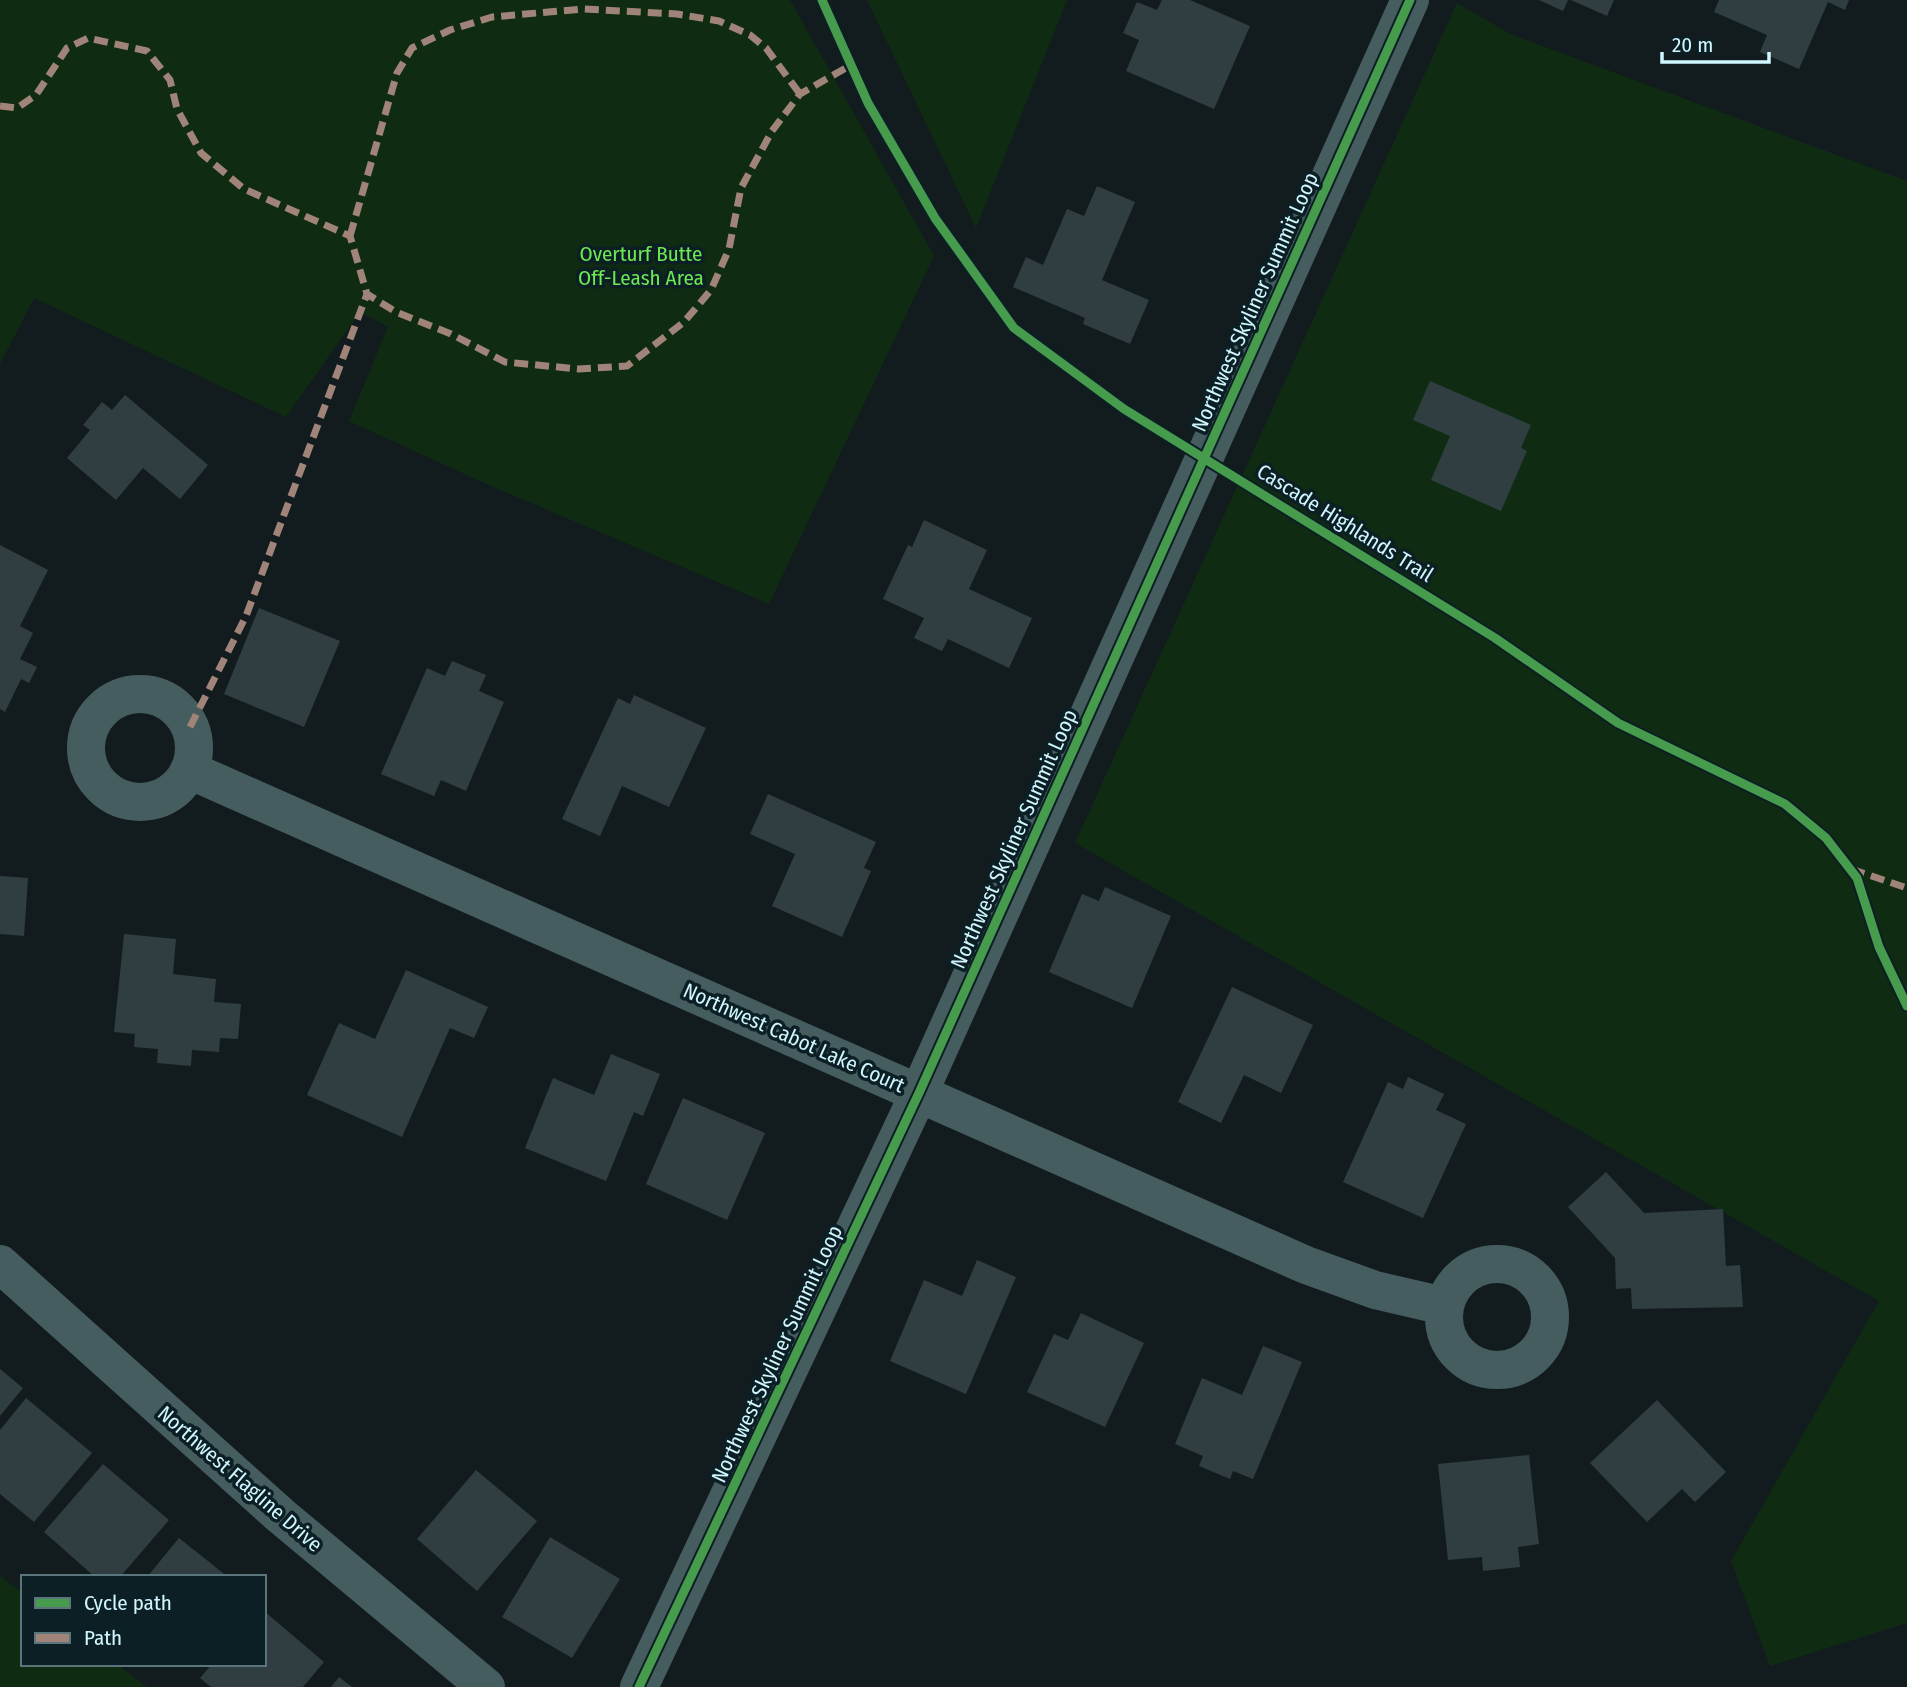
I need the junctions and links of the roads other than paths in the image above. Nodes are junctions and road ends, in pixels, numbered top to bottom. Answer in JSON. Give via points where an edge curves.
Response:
{"nodes":[{"id":1,"x":1410,"y":0,"type":"edge"},
{"id":2,"x":189,"y":770,"type":"dead end"},
{"id":3,"x":919,"y":1093,"type":"junction"},
{"id":4,"x":0,"y":1264,"type":"edge"},
{"id":5,"x":1444,"y":1306,"type":"dead end"},
{"id":6,"x":486,"y":1687,"type":"edge"},
{"id":7,"x":639,"y":1687,"type":"edge"}],
"edges":[{"from":1,"to":3,"type":"street","name":"Northwest Skyliner Summit Loop"},
{"from":2,"to":3,"type":"street","name":"Northwest Cabot Lake Court"},
{"from":3,"to":5,"type":"street","name":"Northwest Cabot Lake Court","via":[[1306,1265],[1375,1290]]},
{"from":3,"to":7,"type":"street","name":"Northwest Skyliner Summit Loop"},
{"from":4,"to":6,"type":"street","name":"Northwest Flagline Drive","via":[[280,1515]]}]}
